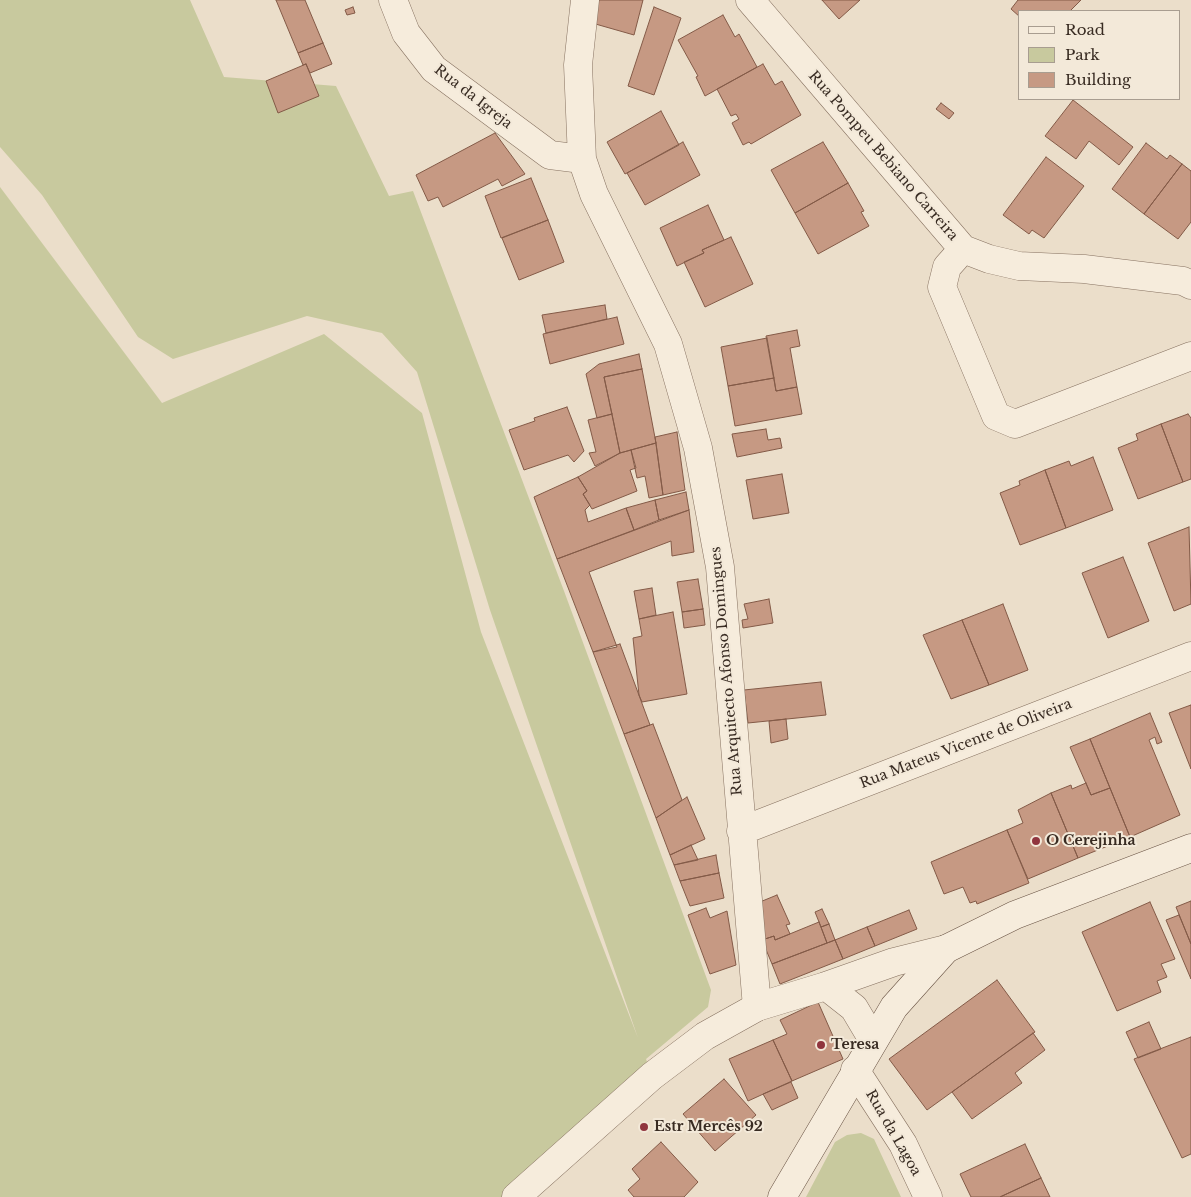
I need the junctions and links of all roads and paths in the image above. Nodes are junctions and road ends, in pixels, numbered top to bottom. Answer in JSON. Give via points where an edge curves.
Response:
{"nodes":[{"id":1,"x":393,"y":0,"type":"edge"},
{"id":2,"x":585,"y":0,"type":"edge"},
{"id":3,"x":750,"y":0,"type":"edge"},
{"id":4,"x":582,"y":159,"type":"junction"},
{"id":5,"x":963,"y":249,"type":"junction"},
{"id":6,"x":1188,"y":279,"type":"edge"},
{"id":7,"x":1191,"y":356,"type":"edge"},
{"id":8,"x":1191,"y":656,"type":"edge"},
{"id":9,"x":741,"y":831,"type":"junction"},
{"id":10,"x":1191,"y":848,"type":"edge"},
{"id":11,"x":946,"y":948,"type":"junction"},
{"id":12,"x":826,"y":986,"type":"junction"},
{"id":13,"x":757,"y":1007,"type":"junction"},
{"id":14,"x":873,"y":1040,"type":"junction"},
{"id":15,"x":856,"y":1070,"type":"junction"},
{"id":16,"x":516,"y":1197,"type":"edge"},
{"id":17,"x":782,"y":1197,"type":"edge"},
{"id":18,"x":928,"y":1197,"type":"edge"}],
"edges":[{"from":1,"to":4,"type":"street","name":"Rua da Igreja","via":[[406,33],[434,69],[550,155]]},
{"from":2,"to":4,"type":"street","name":"Rua Arquitecto Afonso Domingues","via":[[578,65]]},
{"from":3,"to":5,"type":"street","name":"Rua Pompeu Bebiano Carreira"},
{"from":4,"to":9,"type":"street","name":"Rua Arquitecto Afonso Domingues","via":[[594,194],[668,344],[698,448],[720,567]]},
{"from":5,"to":6,"type":"street","name":"Rua Pompeu Bebiano Carreira","via":[[1019,266]]},
{"from":5,"to":7,"type":"street","via":[[947,267],[942,287],[996,416],[1015,424]]},
{"from":8,"to":9,"type":"street","name":"Rua Mateus Vicente de Oliveira"},
{"from":9,"to":13,"type":"street","name":"Rua Arquitecto Afonso Domingues"},
{"from":10,"to":11,"type":"street","via":[[994,923]]},
{"from":11,"to":12,"type":"street"},
{"from":11,"to":14,"type":"street","via":[[894,1007]]},
{"from":12,"to":13,"type":"street"},
{"from":12,"to":14,"type":"street","via":[[854,1008]]},
{"from":13,"to":16,"type":"street","via":[[705,1036],[652,1076]]},
{"from":14,"to":15,"type":"street"},
{"from":15,"to":17,"type":"street"},
{"from":15,"to":18,"type":"street","name":"Rua da Lagoa","via":[[902,1144]]}]}
